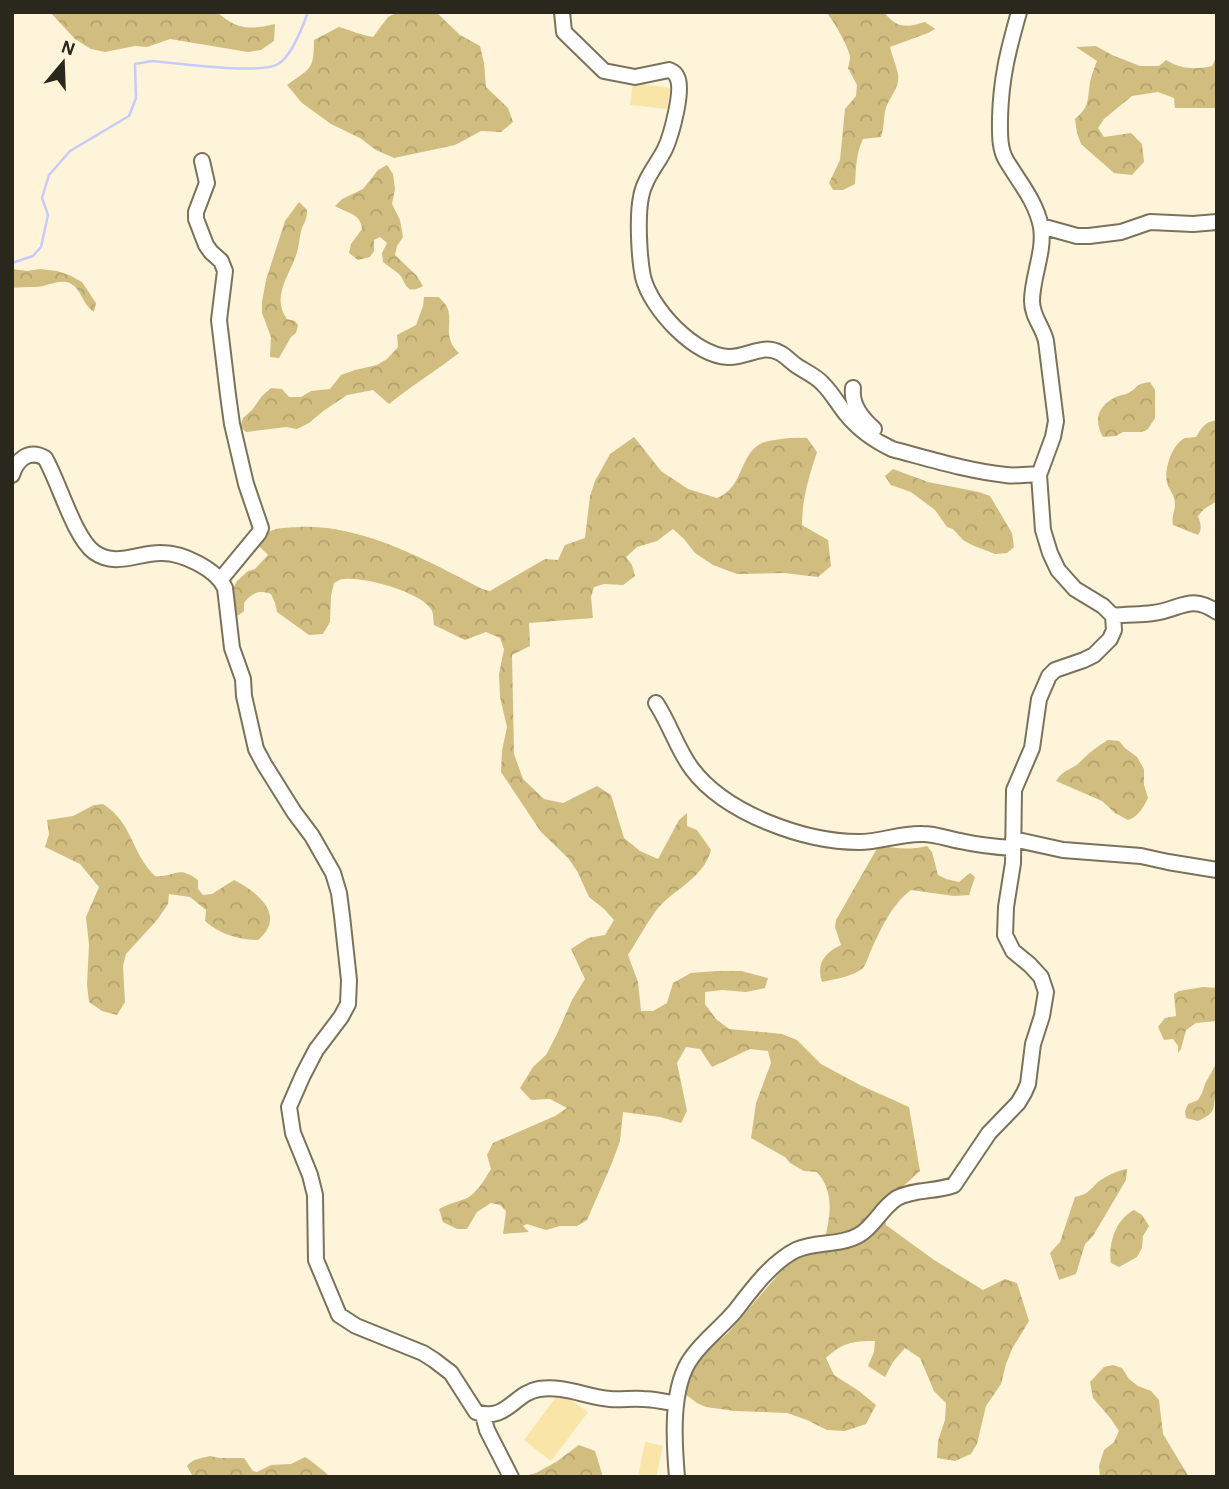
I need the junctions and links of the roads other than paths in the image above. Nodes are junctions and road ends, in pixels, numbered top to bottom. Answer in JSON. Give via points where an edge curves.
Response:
{"nodes":[{"id":1,"x":562,"y":12,"type":"edge"},
{"id":2,"x":1019,"y":12,"type":"edge"},
{"id":3,"x":202,"y":161,"type":"dead end"},
{"id":4,"x":1217,"y":222,"type":"edge"},
{"id":5,"x":1041,"y":226,"type":"junction"},
{"id":6,"x":853,"y":388,"type":"dead end"},
{"id":7,"x":1040,"y":473,"type":"junction"},
{"id":8,"x":12,"y":475,"type":"edge"},
{"id":9,"x":221,"y":579,"type":"junction"},
{"id":10,"x":1217,"y":612,"type":"edge"},
{"id":11,"x":1113,"y":616,"type":"junction"},
{"id":12,"x":656,"y":702,"type":"dead end"},
{"id":13,"x":1013,"y":843,"type":"junction"},
{"id":14,"x":1217,"y":870,"type":"edge"},
{"id":15,"x":675,"y":1403,"type":"junction"},
{"id":16,"x":483,"y":1415,"type":"junction"},
{"id":17,"x":511,"y":1477,"type":"edge"},
{"id":18,"x":677,"y":1477,"type":"edge"}],
"edges":[{"from":1,"to":7,"type":"street","via":[[564,32],[604,71],[635,77],[669,70],[677,76],[678,103],[668,141],[641,195],[640,243],[643,276],[651,298],[690,342],[729,357],[766,348],[781,353],[822,382],[858,426],[892,449],[1008,476]]},
{"from":2,"to":5,"type":"street","via":[[1002,78],[1001,143]]},
{"from":3,"to":9,"type":"street","via":[[207,183],[195,219],[225,271],[219,320],[232,424],[261,527]]},
{"from":4,"to":5,"type":"street","via":[[1150,222],[1089,236]]},
{"from":5,"to":7,"type":"street","via":[[1032,302],[1046,341],[1056,421]]},
{"from":6,"to":7,"type":"street","via":[[860,414],[887,437]]},
{"from":7,"to":11,"type":"street","via":[[1043,530],[1058,570],[1075,589]]},
{"from":8,"to":9,"type":"street","via":[[22,457],[45,458],[86,545],[103,558],[163,552],[191,560]]},
{"from":9,"to":16,"type":"street","via":[[256,749],[312,836],[339,893],[348,1004],[316,1050],[289,1107],[293,1133],[315,1195],[316,1259],[339,1315],[434,1360],[451,1373],[476,1412]]},
{"from":10,"to":11,"type":"street","via":[[1195,602],[1154,613]]},
{"from":11,"to":13,"type":"street","via":[[1114,630],[1102,648],[1055,670],[1043,687],[1032,748],[1014,790]]},
{"from":12,"to":13,"type":"street","via":[[702,781],[772,824],[834,841],[926,834],[979,845]]},
{"from":13,"to":14,"type":"street","via":[[1133,855]]},
{"from":13,"to":15,"type":"street","via":[[1005,935],[1013,951],[1041,977],[1046,992],[1028,1084],[1021,1098],[989,1133],[954,1185],[896,1199],[861,1234],[813,1244],[773,1268],[694,1354]]},
{"from":15,"to":16,"type":"street","via":[[538,1389],[503,1411]]},
{"from":15,"to":18,"type":"street"},
{"from":16,"to":17,"type":"street"}]}
